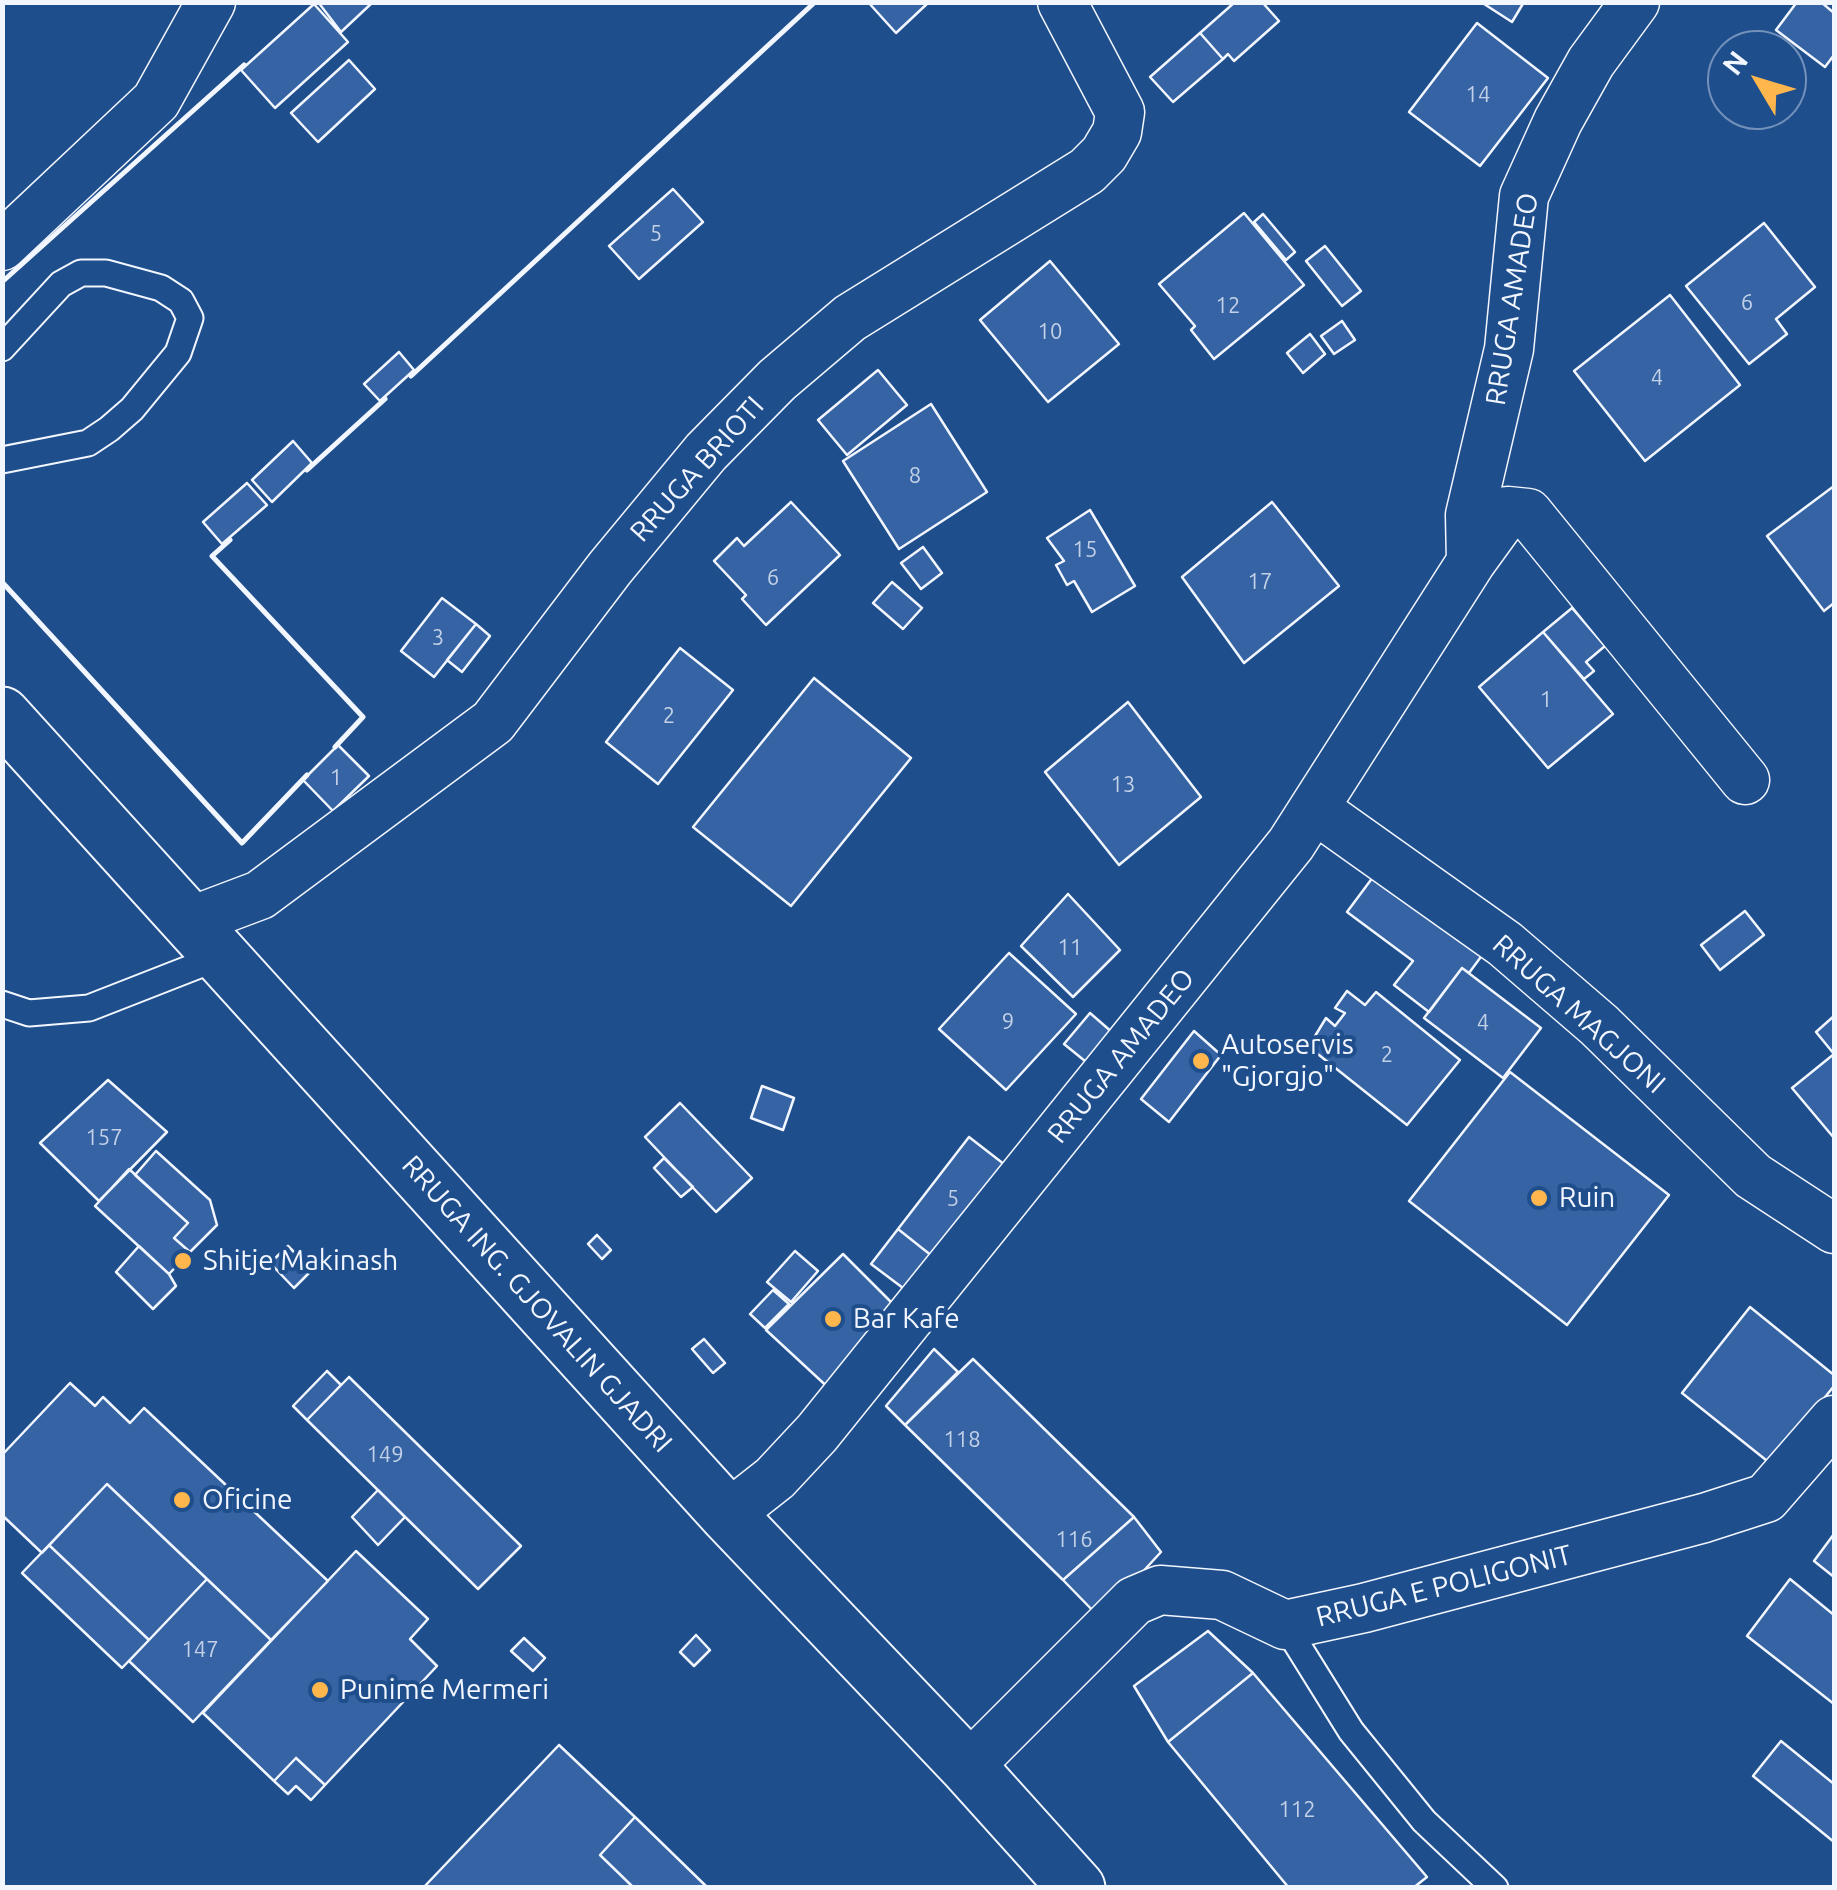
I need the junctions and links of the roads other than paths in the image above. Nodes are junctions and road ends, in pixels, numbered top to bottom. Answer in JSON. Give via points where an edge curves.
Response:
{"nodes":[{"id":1,"x":211,"y":2,"type":"edge"},
{"id":2,"x":1062,"y":2,"type":"edge"},
{"id":3,"x":1635,"y":2,"type":"edge"},
{"id":4,"x":2,"y":246,"type":"edge"},
{"id":5,"x":2,"y":348,"type":"edge"},
{"id":6,"x":2,"y":460,"type":"edge"},
{"id":7,"x":1471,"y":562,"type":"junction"},
{"id":8,"x":6,"y":728,"type":"edge"},
{"id":9,"x":1745,"y":780,"type":"dead end"},
{"id":10,"x":1316,"y":808,"type":"junction"},
{"id":11,"x":207,"y":938,"type":"junction"},
{"id":12,"x":2,"y":1004,"type":"edge"},
{"id":13,"x":1834,"y":1229,"type":"edge"},
{"id":14,"x":1834,"y":1420,"type":"edge"},
{"id":15,"x":728,"y":1515,"type":"junction"},
{"id":16,"x":1285,"y":1625,"type":"junction"},
{"id":17,"x":968,"y":1767,"type":"junction"},
{"id":18,"x":1077,"y":1888,"type":"edge"},
{"id":19,"x":1495,"y":1888,"type":"edge"}],
"edges":[{"from":1,"to":4,"type":"street","via":[[156,100]]},
{"from":2,"to":11,"type":"street","name":"RRUGA BRIOTI","via":[[1120,112],[1118,132],[1104,154],[1087,171],[850,318],[777,380],[694,466],[493,722]]},
{"from":3,"to":7,"type":"street","name":"RRUGA AMADEO","via":[[1591,62],[1524,196],[1508,349],[1470,515]]},
{"from":5,"to":6,"type":"lane","via":[[52,293],[81,273],[161,288],[182,301],[190,318],[178,352],[109,428],[88,443]]},
{"from":7,"to":9,"type":"street","name":"RRUGA AMADEO","via":[[1508,511],[1528,513]]},
{"from":7,"to":10,"type":"street","name":"RRUGA AMADEO"},
{"from":8,"to":11,"type":"main road","name":"RRUGA ING. GJOVALIN GJADRI"},
{"from":10,"to":13,"type":"street","name":"RRUGA MAGJONI","via":[[1504,944],[1599,1025],[1753,1176]]},
{"from":10,"to":15,"type":"street","name":"RRUGA AMADEO","via":[[817,1433]]},
{"from":11,"to":12,"type":"lane","via":[[89,1008],[29,1013]]},
{"from":11,"to":15,"type":"main road","name":"RRUGA ING. GJOVALIN GJADRI"},
{"from":14,"to":16,"type":"street","name":"RRUGA E POLIGONIT","via":[[1766,1498]]},
{"from":15,"to":17,"type":"main road","name":"RRUGA ING. GJOVALIN GJADRI"},
{"from":16,"to":17,"type":"street","name":"RRUGA E POLIGONIT","via":[[1222,1595],[1160,1590],[1134,1601]]},
{"from":16,"to":19,"type":"lane","via":[[1351,1731],[1424,1821]]},
{"from":17,"to":18,"type":"main road","name":"RRUGA ING. GJOVALIN GJADRI"}]}
